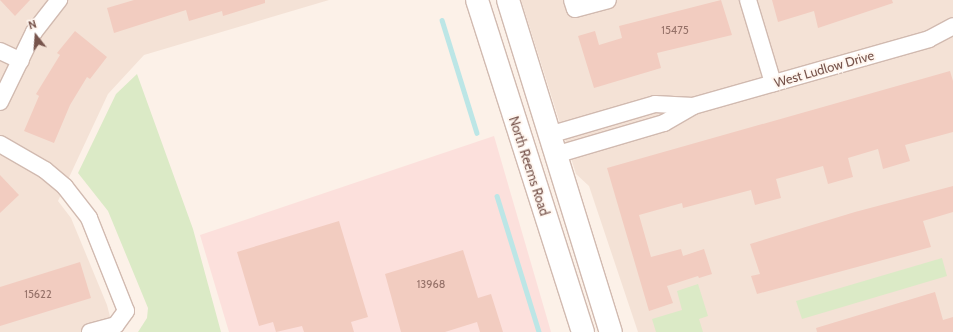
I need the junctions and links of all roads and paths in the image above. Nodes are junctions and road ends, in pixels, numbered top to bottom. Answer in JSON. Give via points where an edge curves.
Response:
{"nodes":[{"id":1,"x":60,"y":0,"type":"edge"},
{"id":2,"x":477,"y":0,"type":"edge"},
{"id":3,"x":508,"y":0,"type":"edge"},
{"id":4,"x":608,"y":0,"type":"edge"},
{"id":5,"x":748,"y":0,"type":"edge"},
{"id":6,"x":573,"y":5,"type":"edge"},
{"id":7,"x":953,"y":26,"type":"edge"},
{"id":8,"x":0,"y":51,"type":"edge"},
{"id":9,"x":21,"y":61,"type":"junction"},
{"id":10,"x":773,"y":83,"type":"junction"},
{"id":11,"x":0,"y":102,"type":"edge"},
{"id":12,"x":0,"y":144,"type":"edge"},
{"id":13,"x":552,"y":145,"type":"junction"},
{"id":14,"x":90,"y":332,"type":"edge"},
{"id":15,"x":583,"y":332,"type":"edge"},
{"id":16,"x":611,"y":332,"type":"edge"}],
"edges":[{"from":1,"to":9,"type":"street","via":[[34,32]]},
{"from":2,"to":15,"type":"main road","name":"North Reems Road"},
{"from":3,"to":13,"type":"main road"},
{"from":4,"to":6,"type":"street"},
{"from":5,"to":10,"type":"street"},
{"from":7,"to":10,"type":"street","name":"West Ludlow Drive","via":[[929,39]]},
{"from":8,"to":9,"type":"street"},
{"from":9,"to":11,"type":"street"},
{"from":10,"to":13,"type":"street","name":"West Ludlow Drive","via":[[693,106],[664,123]]},
{"from":12,"to":14,"type":"street","via":[[45,170],[65,187],[89,218],[126,312],[116,324]]},
{"from":13,"to":16,"type":"main road"}]}
